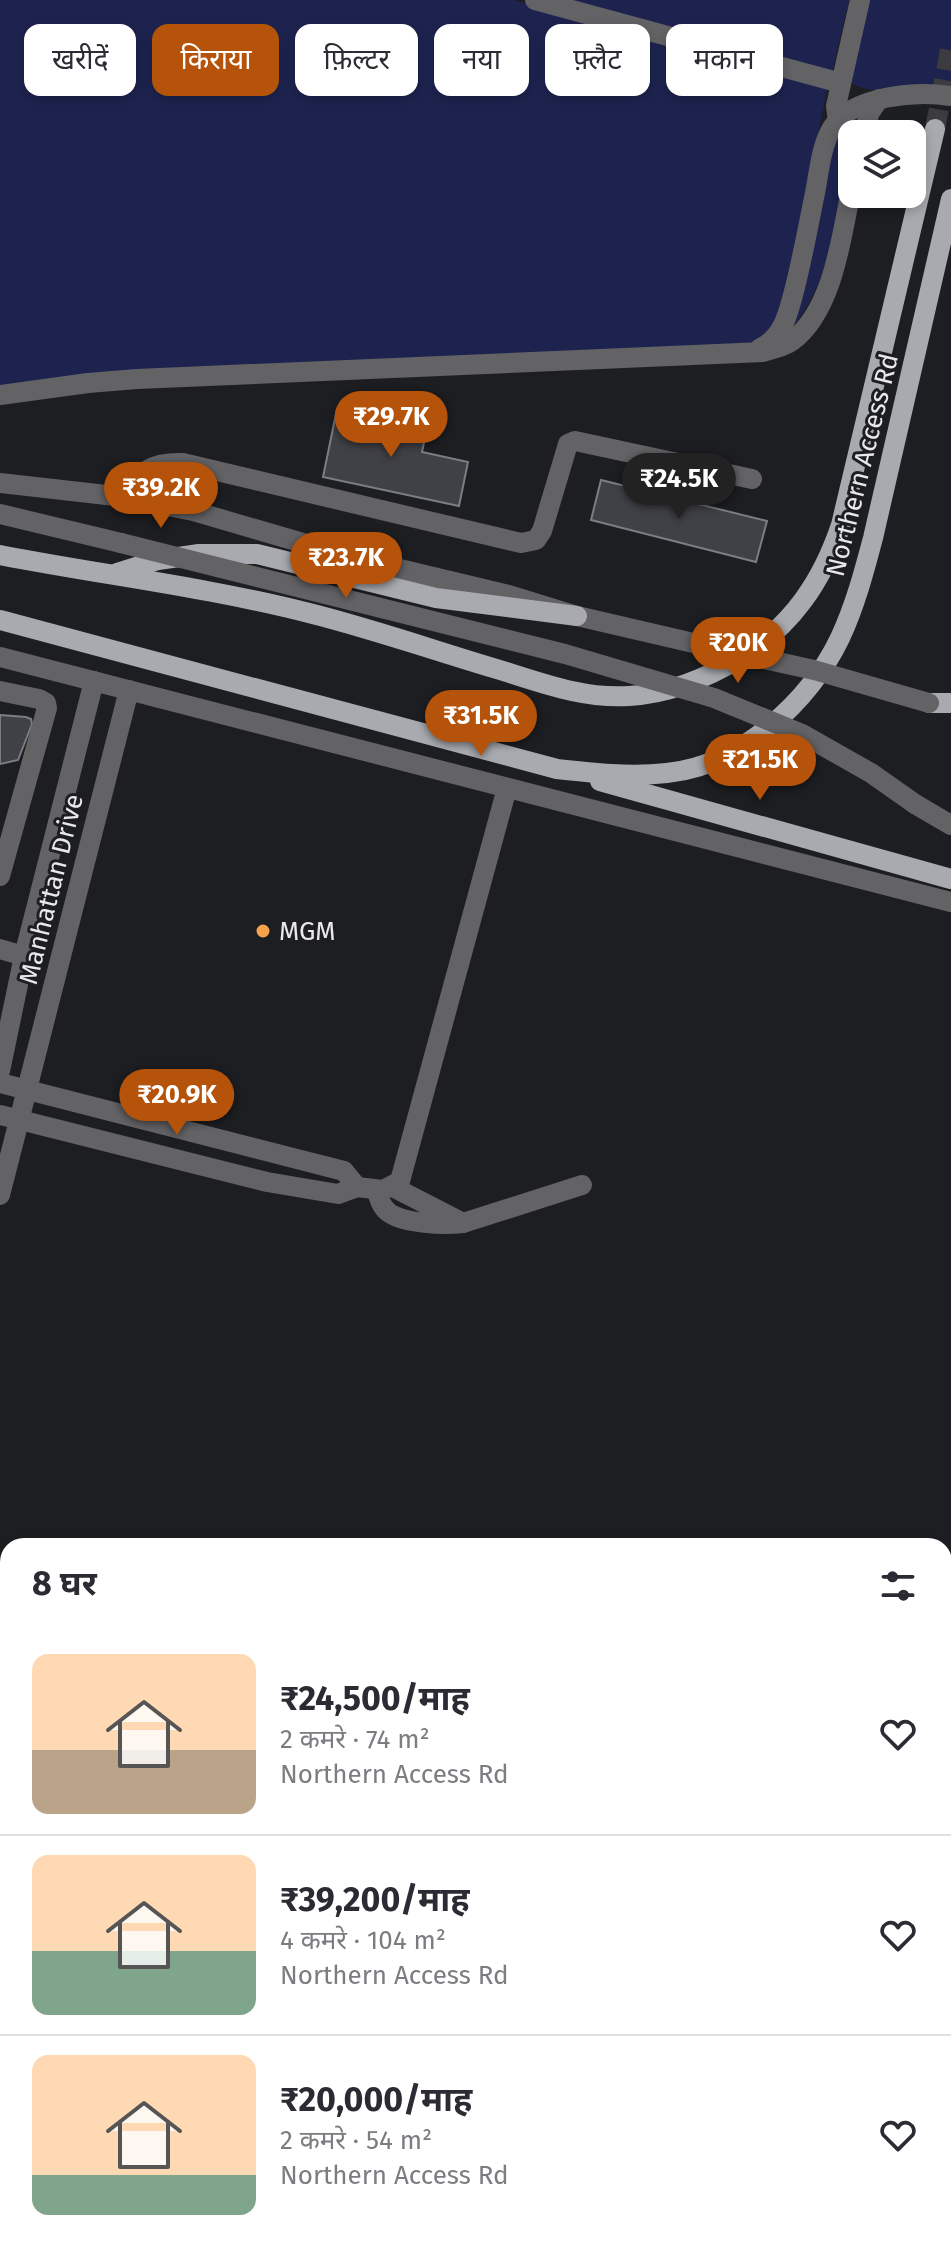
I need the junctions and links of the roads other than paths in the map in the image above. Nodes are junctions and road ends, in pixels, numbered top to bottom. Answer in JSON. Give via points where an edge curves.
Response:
{"nodes":[{"id":1,"x":535,"y":0,"type":"edge"},
{"id":2,"x":860,"y":0,"type":"edge"},
{"id":3,"x":841,"y":83,"type":"junction"},
{"id":4,"x":951,"y":96,"type":"edge"},
{"id":5,"x":879,"y":99,"type":"junction"},
{"id":6,"x":840,"y":120,"type":"edge"},
{"id":7,"x":867,"y":120,"type":"edge"},
{"id":8,"x":838,"y":121,"type":"joint"},
{"id":9,"x":935,"y":129,"type":"tunnel mouth"},
{"id":10,"x":951,"y":199,"type":"edge"},
{"id":11,"x":847,"y":208,"type":"edge"},
{"id":12,"x":743,"y":353,"type":"junction"},
{"id":13,"x":0,"y":395,"type":"edge"},
{"id":14,"x":752,"y":479,"type":"dead end"},
{"id":15,"x":0,"y":483,"type":"edge"},
{"id":16,"x":124,"y":497,"type":"junction"},
{"id":17,"x":0,"y":514,"type":"edge"},
{"id":18,"x":0,"y":555,"type":"edge"},
{"id":19,"x":113,"y":574,"type":"junction"},
{"id":20,"x":577,"y":616,"type":"junction"},
{"id":21,"x":0,"y":620,"type":"edge"},
{"id":22,"x":0,"y":657,"type":"edge"},
{"id":23,"x":94,"y":681,"type":"junction"},
{"id":24,"x":129,"y":690,"type":"junction"},
{"id":25,"x":0,"y":691,"type":"edge"},
{"id":26,"x":929,"y":703,"type":"junction"},
{"id":27,"x":951,"y":703,"type":"edge"},
{"id":28,"x":951,"y":711,"type":"edge"},
{"id":29,"x":557,"y":769,"type":"junction"},
{"id":30,"x":507,"y":788,"type":"junction"},
{"id":31,"x":951,"y":825,"type":"edge"},
{"id":32,"x":0,"y":876,"type":"edge"},
{"id":33,"x":951,"y":879,"type":"edge"},
{"id":34,"x":951,"y":902,"type":"edge"},
{"id":35,"x":0,"y":949,"type":"edge"},
{"id":36,"x":24,"y":956,"type":"junction"},
{"id":37,"x":0,"y":1071,"type":"edge"},
{"id":38,"x":0,"y":1083,"type":"edge"},
{"id":39,"x":26,"y":1091,"type":"junction"},
{"id":40,"x":9,"y":1118,"type":"edge"},
{"id":41,"x":582,"y":1185,"type":"dead end"},
{"id":42,"x":376,"y":1188,"type":"junction"},
{"id":43,"x":0,"y":1195,"type":"edge"}],
"edges":[{"from":1,"to":3,"type":"street"},
{"from":2,"to":3,"type":"street"},
{"from":3,"to":8,"type":"street"},
{"from":4,"to":5,"type":"street","via":[[902,94]]},
{"from":5,"to":6,"type":"street"},
{"from":5,"to":7,"type":"street"},
{"from":8,"to":12,"type":"street","via":[[823,154],[787,317],[774,340]]},
{"from":9,"to":19,"type":"main road","name":"Northern Access Rd","via":[[831,557],[784,625],[727,666],[654,694],[574,692],[308,613]]},
{"from":10,"to":29,"type":"main road","name":"Northern Access Rd","via":[[873,538],[859,590],[826,664],[774,720],[730,753],[700,766],[639,774]]},
{"from":11,"to":12,"type":"street","via":[[832,276],[817,311],[793,341]]},
{"from":12,"to":13,"type":"street","via":[[137,379]]},
{"from":14,"to":16,"type":"street","via":[[575,441],[568,444],[542,531],[536,540],[521,543],[183,463],[152,466]]},
{"from":15,"to":16,"type":"street"},
{"from":16,"to":20,"type":"street"},
{"from":17,"to":31,"type":"street","bridge":true,"via":[[565,654],[714,698],[802,734]]},
{"from":18,"to":19,"type":"main road","name":"Northern Access Rd"},
{"from":19,"to":20,"type":"main road","via":[[185,556],[257,554],[436,598]]},
{"from":20,"to":26,"type":"street","bridge":true,"via":[[814,670]]},
{"from":21,"to":29,"type":"main road","name":"Northern Access Rd"},
{"from":22,"to":23,"type":"street"},
{"from":23,"to":24,"type":"street"},
{"from":23,"to":36,"type":"street","name":"Manhattan Drive"},
{"from":24,"to":30,"type":"street"},
{"from":24,"to":39,"type":"street","name":"Manhattan Drive"},
{"from":25,"to":32,"type":"street","via":[[39,699],[47,708]]},
{"from":26,"to":27,"type":"main road"},
{"from":26,"to":28,"type":"street"},
{"from":29,"to":33,"type":"main road"},
{"from":30,"to":34,"type":"street"},
{"from":30,"to":42,"type":"street","via":[[400,1181]]},
{"from":35,"to":36,"type":"street"},
{"from":36,"to":37,"type":"street","name":"Manhattan Drive"},
{"from":38,"to":39,"type":"street"},
{"from":39,"to":40,"type":"street","name":"Manhattan Drive"},
{"from":39,"to":42,"type":"street","via":[[344,1171]]},
{"from":40,"to":42,"type":"street","via":[[267,1182],[338,1194]]},
{"from":40,"to":43,"type":"street","name":"Manhattan Drive"},
{"from":41,"to":42,"type":"street","via":[[463,1223]]}]}
